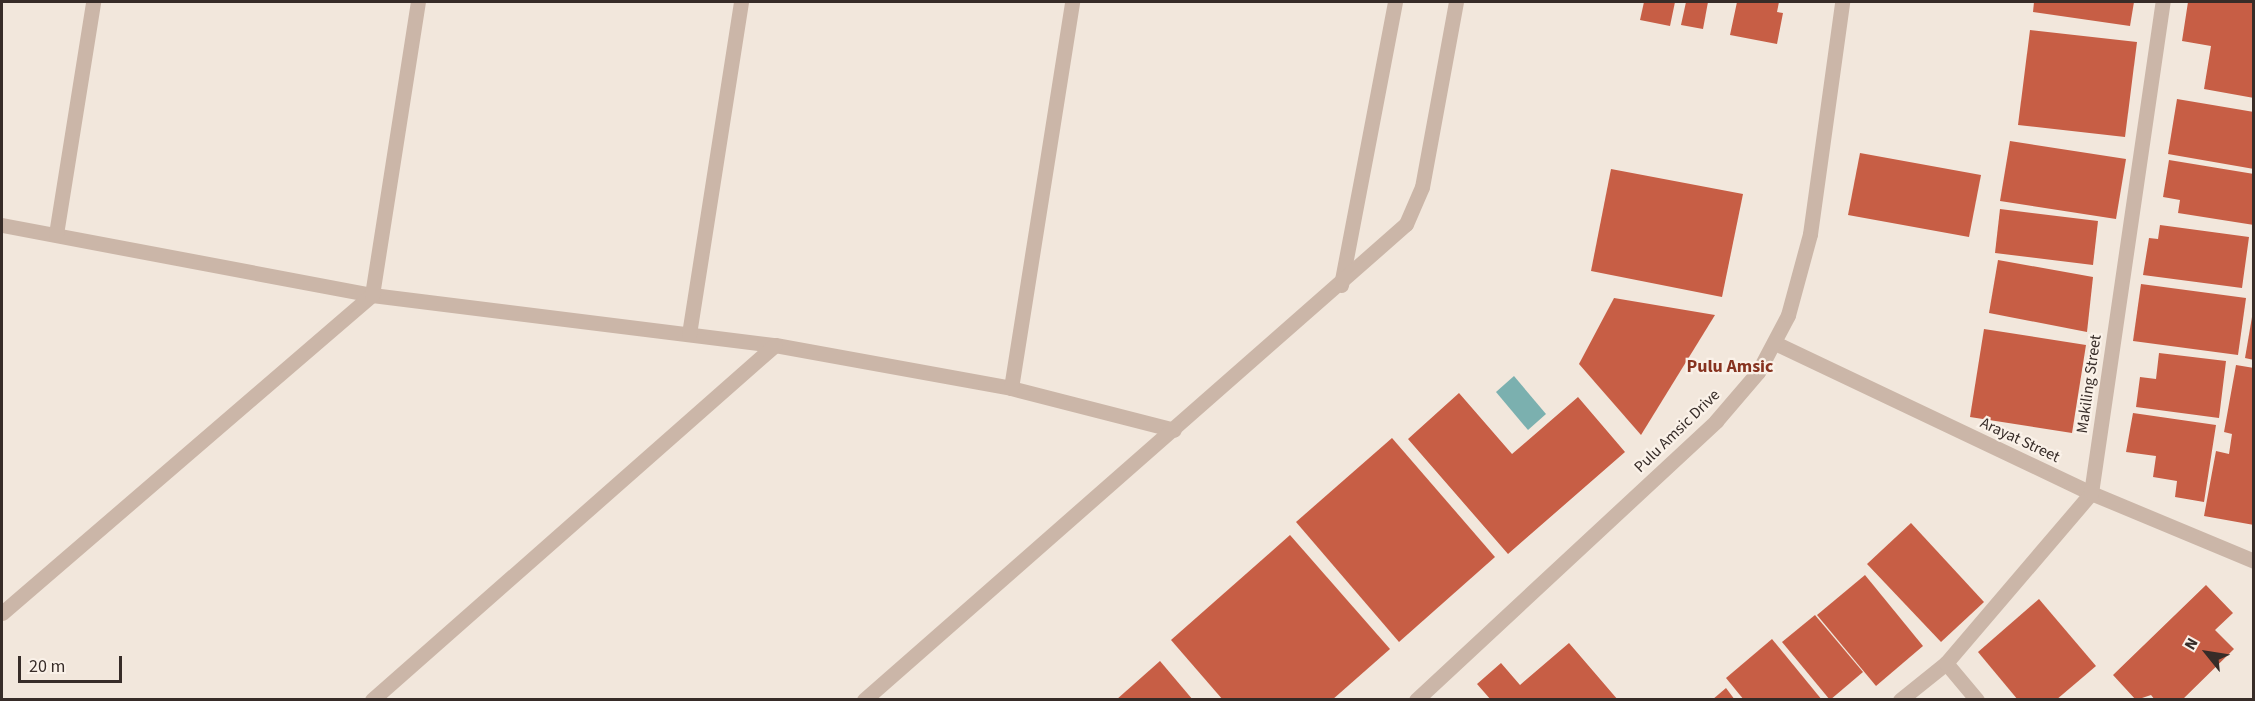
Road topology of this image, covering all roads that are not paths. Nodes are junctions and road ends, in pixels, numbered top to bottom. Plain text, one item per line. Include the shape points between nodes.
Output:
1 (93, 2) edge
2 (418, 2) edge
3 (741, 2) edge
4 (1072, 2) edge
5 (1395, 2) edge
6 (1456, 2) edge
7 (1842, 2) edge
8 (2163, 2) edge
9 (2, 225) edge
10 (56, 234) junction
11 (1341, 285) junction
12 (372, 296) junction
13 (689, 334) junction
14 (1775, 343) junction
15 (775, 345) junction
16 (1011, 388) junction
17 (1174, 430) junction
18 (2091, 493) junction
19 (2253, 561) edge
20 (2, 613) edge
21 (1946, 663) junction
22 (372, 699) edge
23 (864, 699) edge
24 (1416, 699) edge
25 (1900, 699) edge
26 (1977, 699) edge

1 - 10 street
2 - 12 street
3 - 13 street
4 - 16 street
5 - 11 street
6 - 11 street via 1422,187 1406,224
7 - 14 street, Pulu Amsic Drive via 1810,234
8 - 18 street, Makiling Street
9 - 10 street
10 - 12 street
11 - 17 street
12 - 13 street
12 - 20 street
13 - 15 street
14 - 18 street, Arayat Street
14 - 24 street, Pulu Amsic Drive via 1758,372 1716,421
15 - 16 street
15 - 22 street
16 - 17 street
17 - 23 street
18 - 19 street, Arayat Street
18 - 21 street
21 - 25 street
21 - 26 street

